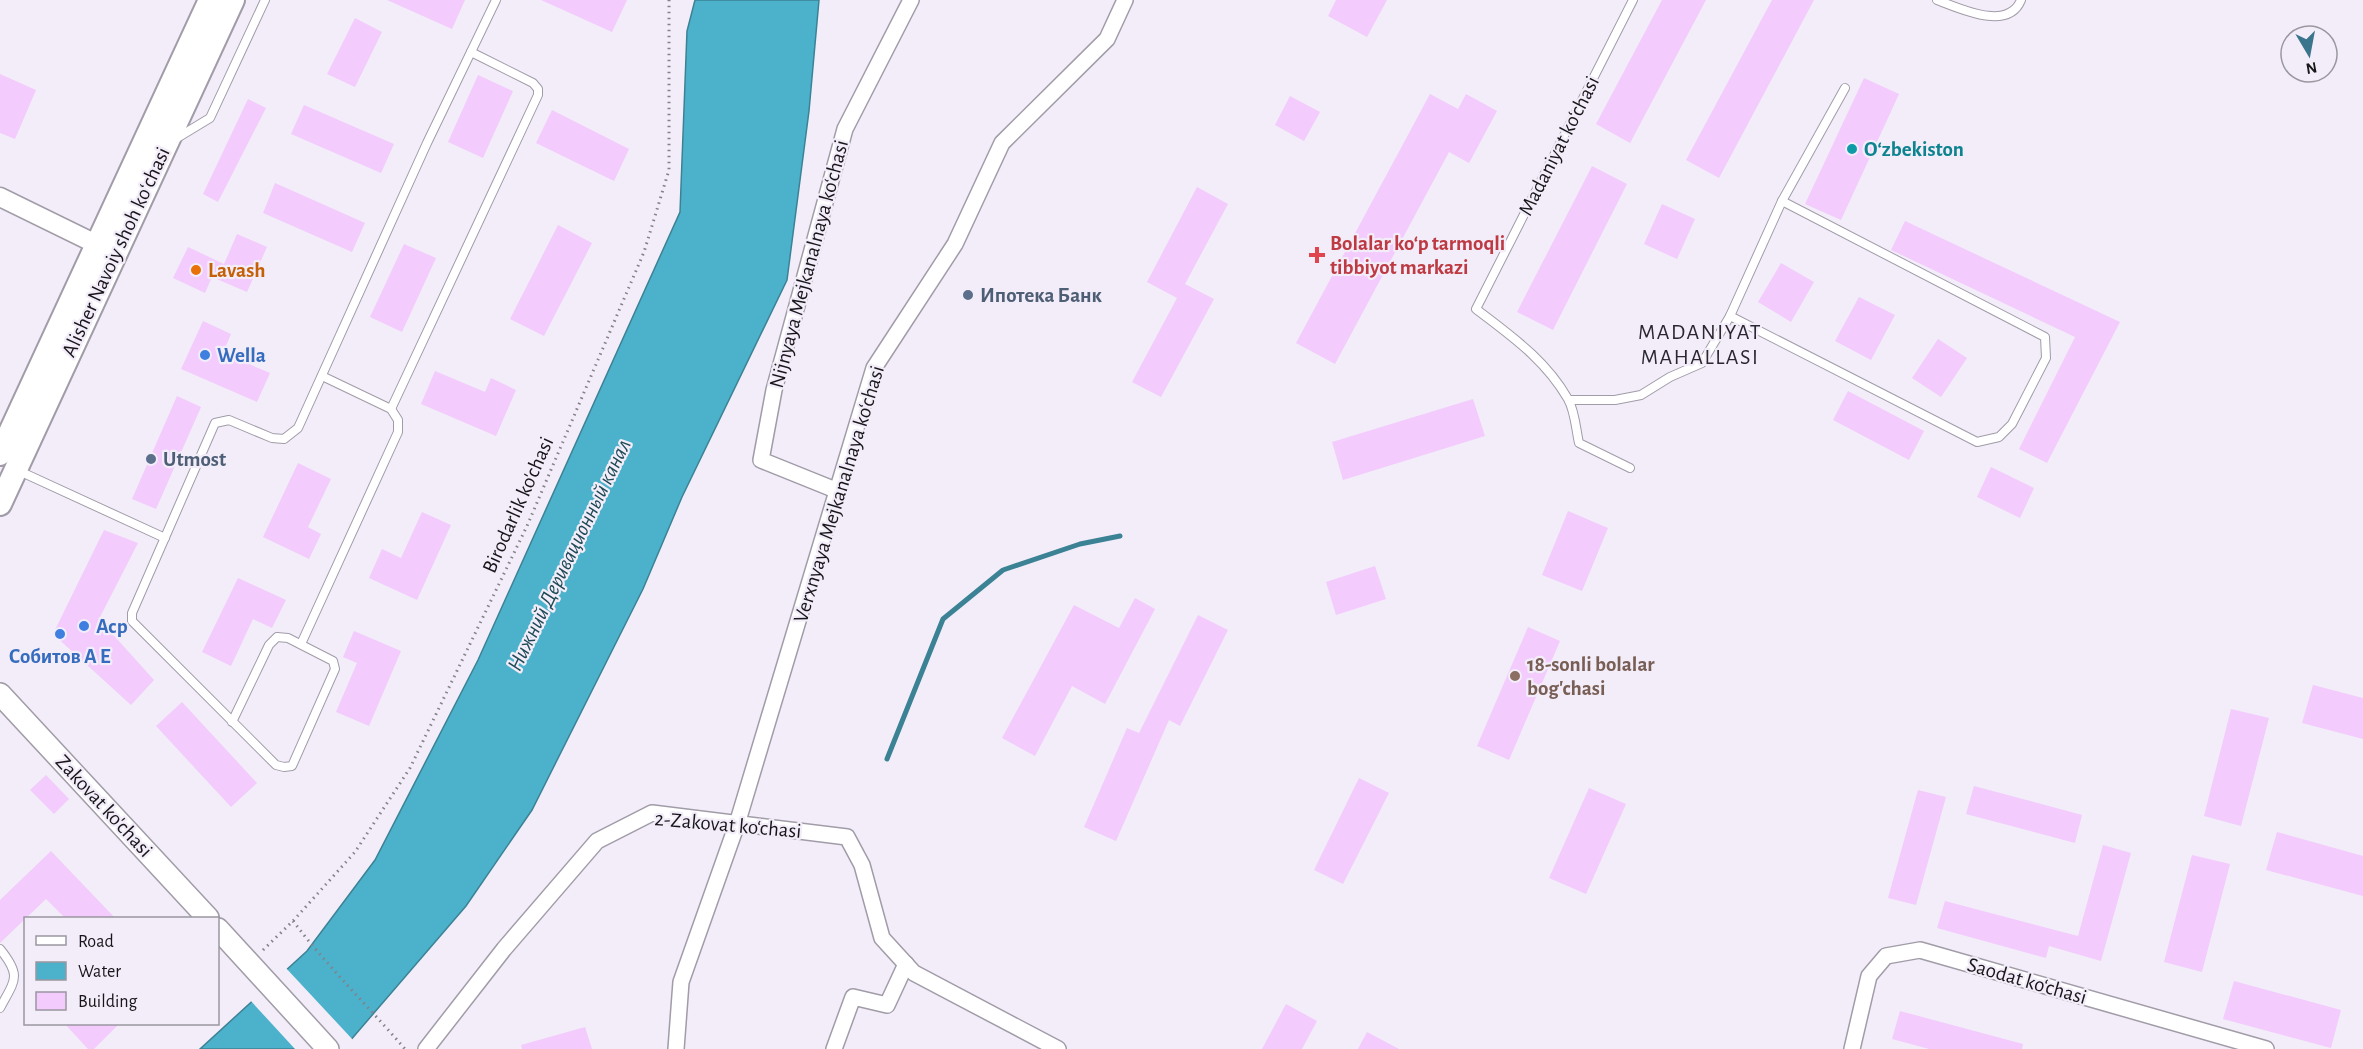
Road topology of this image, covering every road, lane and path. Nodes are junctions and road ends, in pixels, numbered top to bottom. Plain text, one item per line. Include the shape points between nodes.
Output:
1 (210, 0) edge
2 (233, 0) edge
3 (265, 0) edge
4 (496, 0) edge
5 (669, 0) edge
6 (911, 0) edge
7 (1125, 0) edge
8 (1633, 0) edge
9 (1937, 0) edge
10 (2021, 0) edge
11 (471, 52) junction
12 (1845, 88) dead end
13 (165, 144) junction
14 (0, 197) edge
15 (1782, 201) junction
16 (105, 249) junction
17 (1730, 316) junction
18 (322, 376) junction
19 (1569, 400) junction
20 (391, 409) junction
21 (8, 462) edge
22 (1630, 468) dead end
23 (838, 491) junction
24 (0, 504) edge
25 (165, 538) junction
26 (301, 644) junction
27 (0, 694) edge
28 (232, 722) junction
29 (737, 824) junction
30 (207, 917) edge
31 (293, 921) junction
32 (219, 930) edge
33 (0, 949) edge
34 (249, 963) junction
35 (906, 964) junction
36 (0, 1008) edge
37 (328, 1049) edge
38 (405, 1049) edge
39 (426, 1049) edge
40 (676, 1049) edge
41 (834, 1049) edge
42 (1058, 1049) edge
43 (1852, 1049) edge
44 (2266, 1049) edge

1 - 16 main road, Alisher Navoiy shoh koʻchasi
2 - 13 main road, Alisher Navoiy shoh koʻchasi
3 - 13 lane via 210,118
4 - 11 lane
5 - 31 path, Birodarlik ko'chasi via 669,170 644,252 527,526 410,768 355,852
6 - 23 street, Nijnyaya Mejkanalnaya ko‘chasi via 845,129 774,390 761,460
7 - 23 street, Verxnyaya Mejkanalnaya ko‘chasi via 1107,39 1002,143 955,244 874,368
8 - 19 lane, Madaniyat ko‘chasi via 1476,309 1530,349
9 - 10 lane via 1983,16 2005,15
11 - 18 lane
11 - 20 lane via 533,83 538,95
12 - 15 lane
13 - 16 main road, Alisher Navoiy shoh koʻchasi
14 - 16 street
15 - 17 lane
15 - 17 lane via 2045,337 2046,358 2012,424 1999,437 1977,442
16 - 21 main road, Alisher Navoiy shoh koʻchasi
17 - 19 lane via 1702,363 1641,395 1615,400
18 - 20 lane
18 - 25 lane via 298,428 284,438 272,438 229,420 215,423
19 - 22 lane, Madaniyat ko‘chasi via 1579,443
20 - 26 lane via 398,420 398,432
21 - 24 main road, Alisher Navoiy shoh koʻchasi
21 - 25 lane
23 - 29 street, Verxnyaya Mejkanalnaya ko‘chasi
25 - 28 lane via 132,621
26 - 28 lane via 277,638 269,645
26 - 28 lane via 333,660 335,669 292,766 276,765
27 - 30 main road, Zakovat ko'chasi
29 - 35 street, 2-Zakovat ko‘chasi via 847,837 862,865 882,938
29 - 39 street, 2-Zakovat ko‘chasi via 652,813 597,841 504,949
29 - 40 street, Verxnyaya Mejkanalnaya ko‘chasi via 681,982
31 - 34 path, Birodarlik ko'chasi
31 - 38 path
32 - 34 main road
33 - 36 lane via 15,976
34 - 37 main road
35 - 41 street via 887,1005 853,997
35 - 42 street, 2-Zakovat ko‘chasi via 914,972
43 - 44 street, Saodat ko‘chasi via 1869,976 1886,956 1920,950

